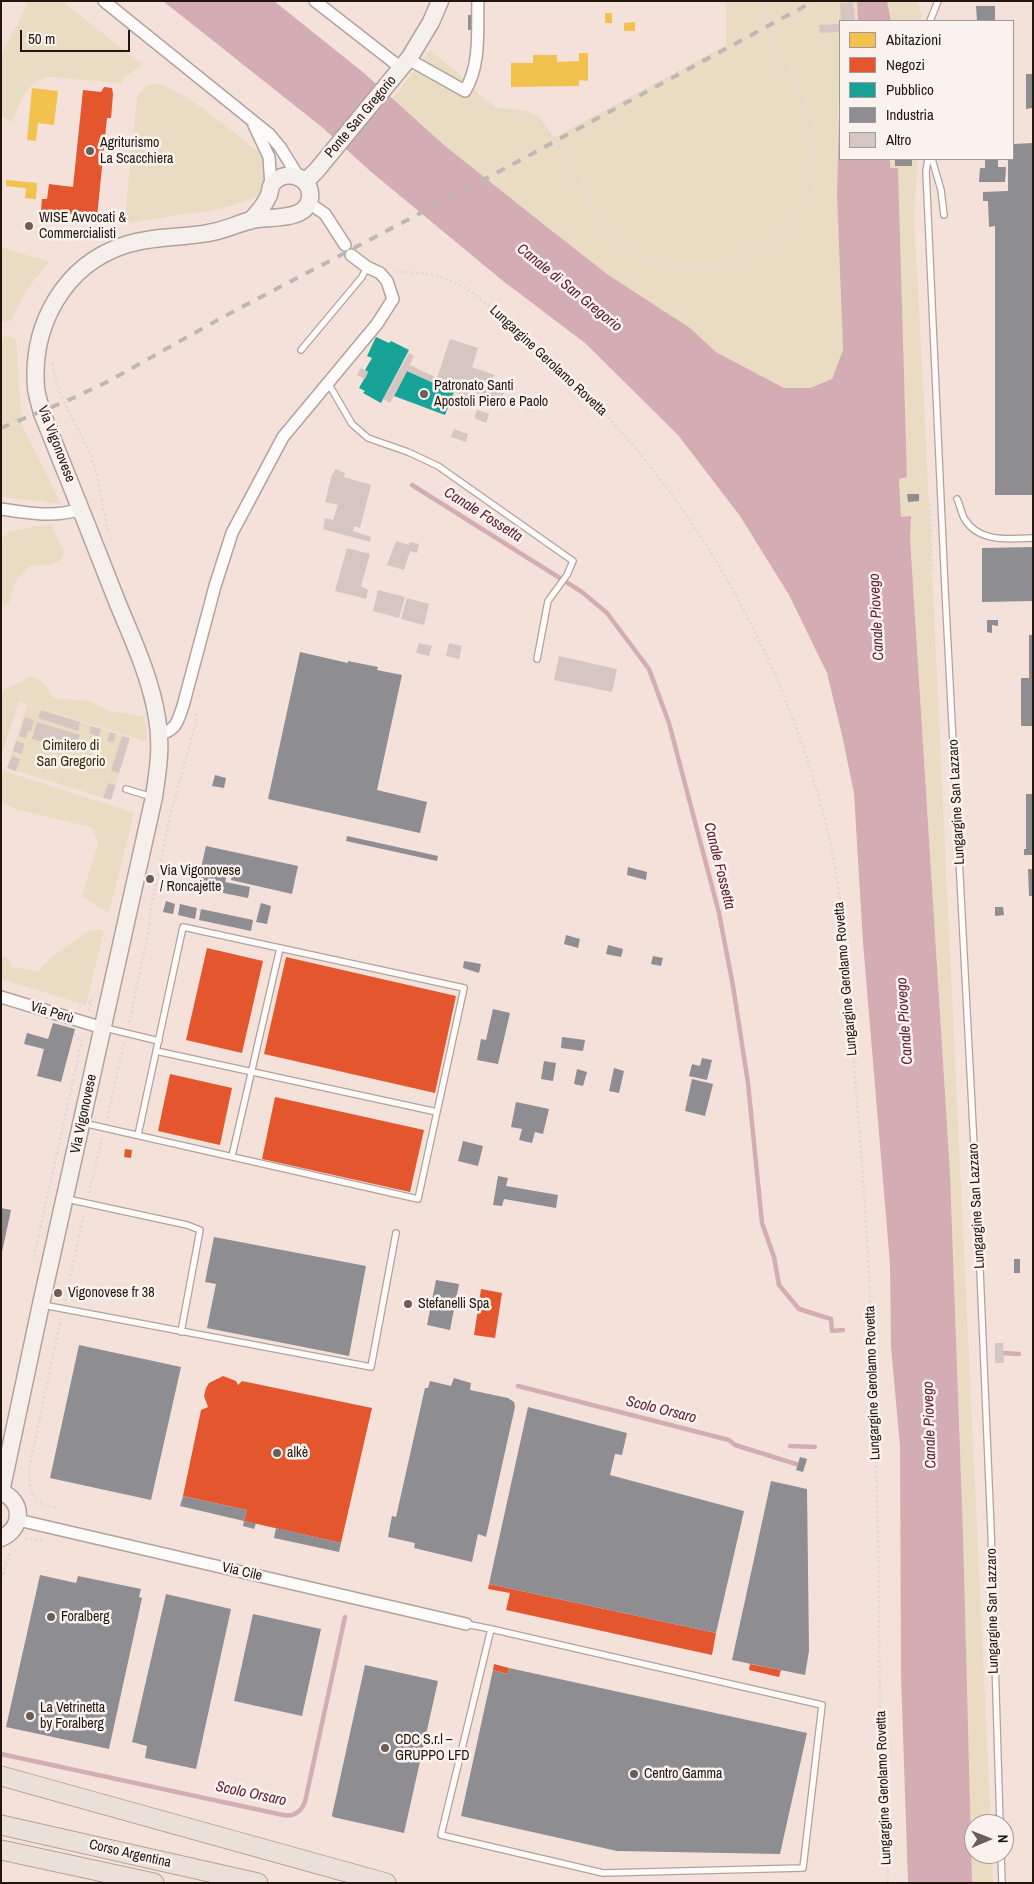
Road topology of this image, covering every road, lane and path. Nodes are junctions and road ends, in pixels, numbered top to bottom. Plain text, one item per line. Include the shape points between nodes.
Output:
1 (104, 1) edge
2 (315, 1) edge
3 (440, 1) edge
4 (478, 1) edge
5 (768, 1) edge
6 (938, 1) edge
7 (930, 20) edge
8 (402, 66) junction
9 (475, 99) dead end
10 (253, 123) junction
11 (930, 160) edge
12 (930, 160) edge
13 (301, 179) junction
14 (270, 191) junction
15 (309, 202) junction
16 (944, 214) dead end
17 (287, 216) junction
18 (250, 221) junction
19 (366, 267) junction
20 (380, 273) junction
21 (301, 350) dead end
22 (53, 356) dead end
23 (328, 383) junction
24 (957, 499) dead end
25 (1, 509) edge
26 (80, 509) junction
27 (930, 509) dead end
28 (1033, 538) edge
29 (110, 540) dead end
30 (932, 567) dead end
31 (537, 659) dead end
32 (190, 708) dead end
33 (160, 735) junction
34 (126, 789) dead end
35 (154, 797) junction
36 (280, 948) junction
37 (1, 997) edge
38 (129, 1023) dead end
39 (103, 1028) junction
40 (159, 1041) junction
41 (124, 1042) dead end
42 (156, 1051) junction
43 (250, 1072) junction
44 (109, 1111) dead end
45 (437, 1112) junction
46 (81, 1123) junction
47 (138, 1135) junction
48 (102, 1137) dead end
49 (232, 1156) junction
50 (88, 1197) dead end
51 (65, 1199) junction
52 (85, 1210) dead end
53 (396, 1234) dead end
54 (65, 1301) dead end
55 (41, 1304) junction
56 (62, 1317) dead end
57 (181, 1332) junction
58 (1, 1492) edge
59 (56, 1508) dead end
60 (18, 1520) junction
61 (23, 1540) dead end
62 (42, 1540) dead end
63 (6, 1544) edge
64 (2, 1569) edge
65 (1, 1579) edge
66 (466, 1624) joint
67 (491, 1629) junction
68 (1, 1776) edge
69 (1000, 1814) edge
70 (1, 1825) edge
71 (1, 1850) edge
72 (1001, 1864) edge
73 (154, 1883) edge
74 (258, 1883) edge
75 (386, 1883) edge
76 (888, 1883) edge
77 (1002, 1883) edge

1 - 10 street
2 - 8 street
3 - 8 main road
4 - 8 street via 476,62 465,92
5 - 9 path via 765,25 796,88 810,126 812,163 809,188 793,218 779,233 728,265 684,271 662,266 632,252 612,236 592,210 550,134 528,116 488,107
6 - 7 lane
8 - 13 main road, Ponte San Gregorio via 314,174
10 - 13 street via 280,146
10 - 14 street via 271,164
11 - 69 lane, Lungargine San Lazzaro via 926,171 978,1224
12 - 16 lane
13 - 14 main road via 286,175 275,181
13 - 15 main road via 310,192
14 - 17 main road via 273,207
14 - 18 main road
15 - 17 main road, Via Vigonovese via 300,213
15 - 19 street via 324,214 348,250
17 - 18 main road, Via Vigonovese
18 - 26 main road, Via Vigonovese via 210,233 138,242 105,254 80,271 52,304 39,339 36,390 42,414
19 - 20 street
19 - 21 lane via 362,277
20 - 23 street via 387,281 392,299 377,324
20 - 76 path, Lungargine Gerolamo Rovetta via 416,272 439,276 463,286 566,375 608,417 660,478 702,537 740,600 772,669 810,768 829,838 840,905 866,1205
22 - 29 path via 58,389 91,457
23 - 31 lane via 352,424 368,438 408,452 446,471 574,561 548,601
23 - 33 street via 283,437 232,533 177,724 171,731
24 - 28 lane via 965,519 985,535 996,539
25 - 26 street via 52,514
26 - 33 main road, Via Vigonovese via 134,644 154,702
27 - 30 path
32 - 38 path via 195,711 196,722 170,816
33 - 35 main road, Via Vigonovese via 160,764
34 - 35 lane
35 - 39 main road, Via Vigonovese
36 - 40 lane via 183,926
36 - 43 lane
36 - 45 lane via 464,988
37 - 39 street, Via Perù
39 - 40 lane
39 - 46 main road, Via Vigonovese
40 - 42 lane
41 - 44 path
42 - 43 lane
42 - 47 lane
43 - 45 lane
43 - 49 lane
45 - 49 lane via 418,1199
46 - 47 lane
46 - 51 main road, Via Vigonovese
47 - 49 lane
48 - 50 path
51 - 55 main road, Via Vigonovese
51 - 57 lane via 200,1230
52 - 54 path
53 - 57 lane via 371,1367
55 - 57 lane
55 - 58 main road, Via Vigonovese
56 - 59 path via 29,1469 33,1495
58 - 60 main road, Via Vigonovese via 17,1505
60 - 63 main road
60 - 66 street, Via Cile
61 - 62 path
63 - 64 path
64 - 65 path
66 - 67 lane
67 - 67 lane via 822,1705 803,1868 604,1873 441,1834
68 - 75 highway
70 - 74 highway, Corso Argentina
71 - 73 highway, Corso Argentina
72 - 77 lane

